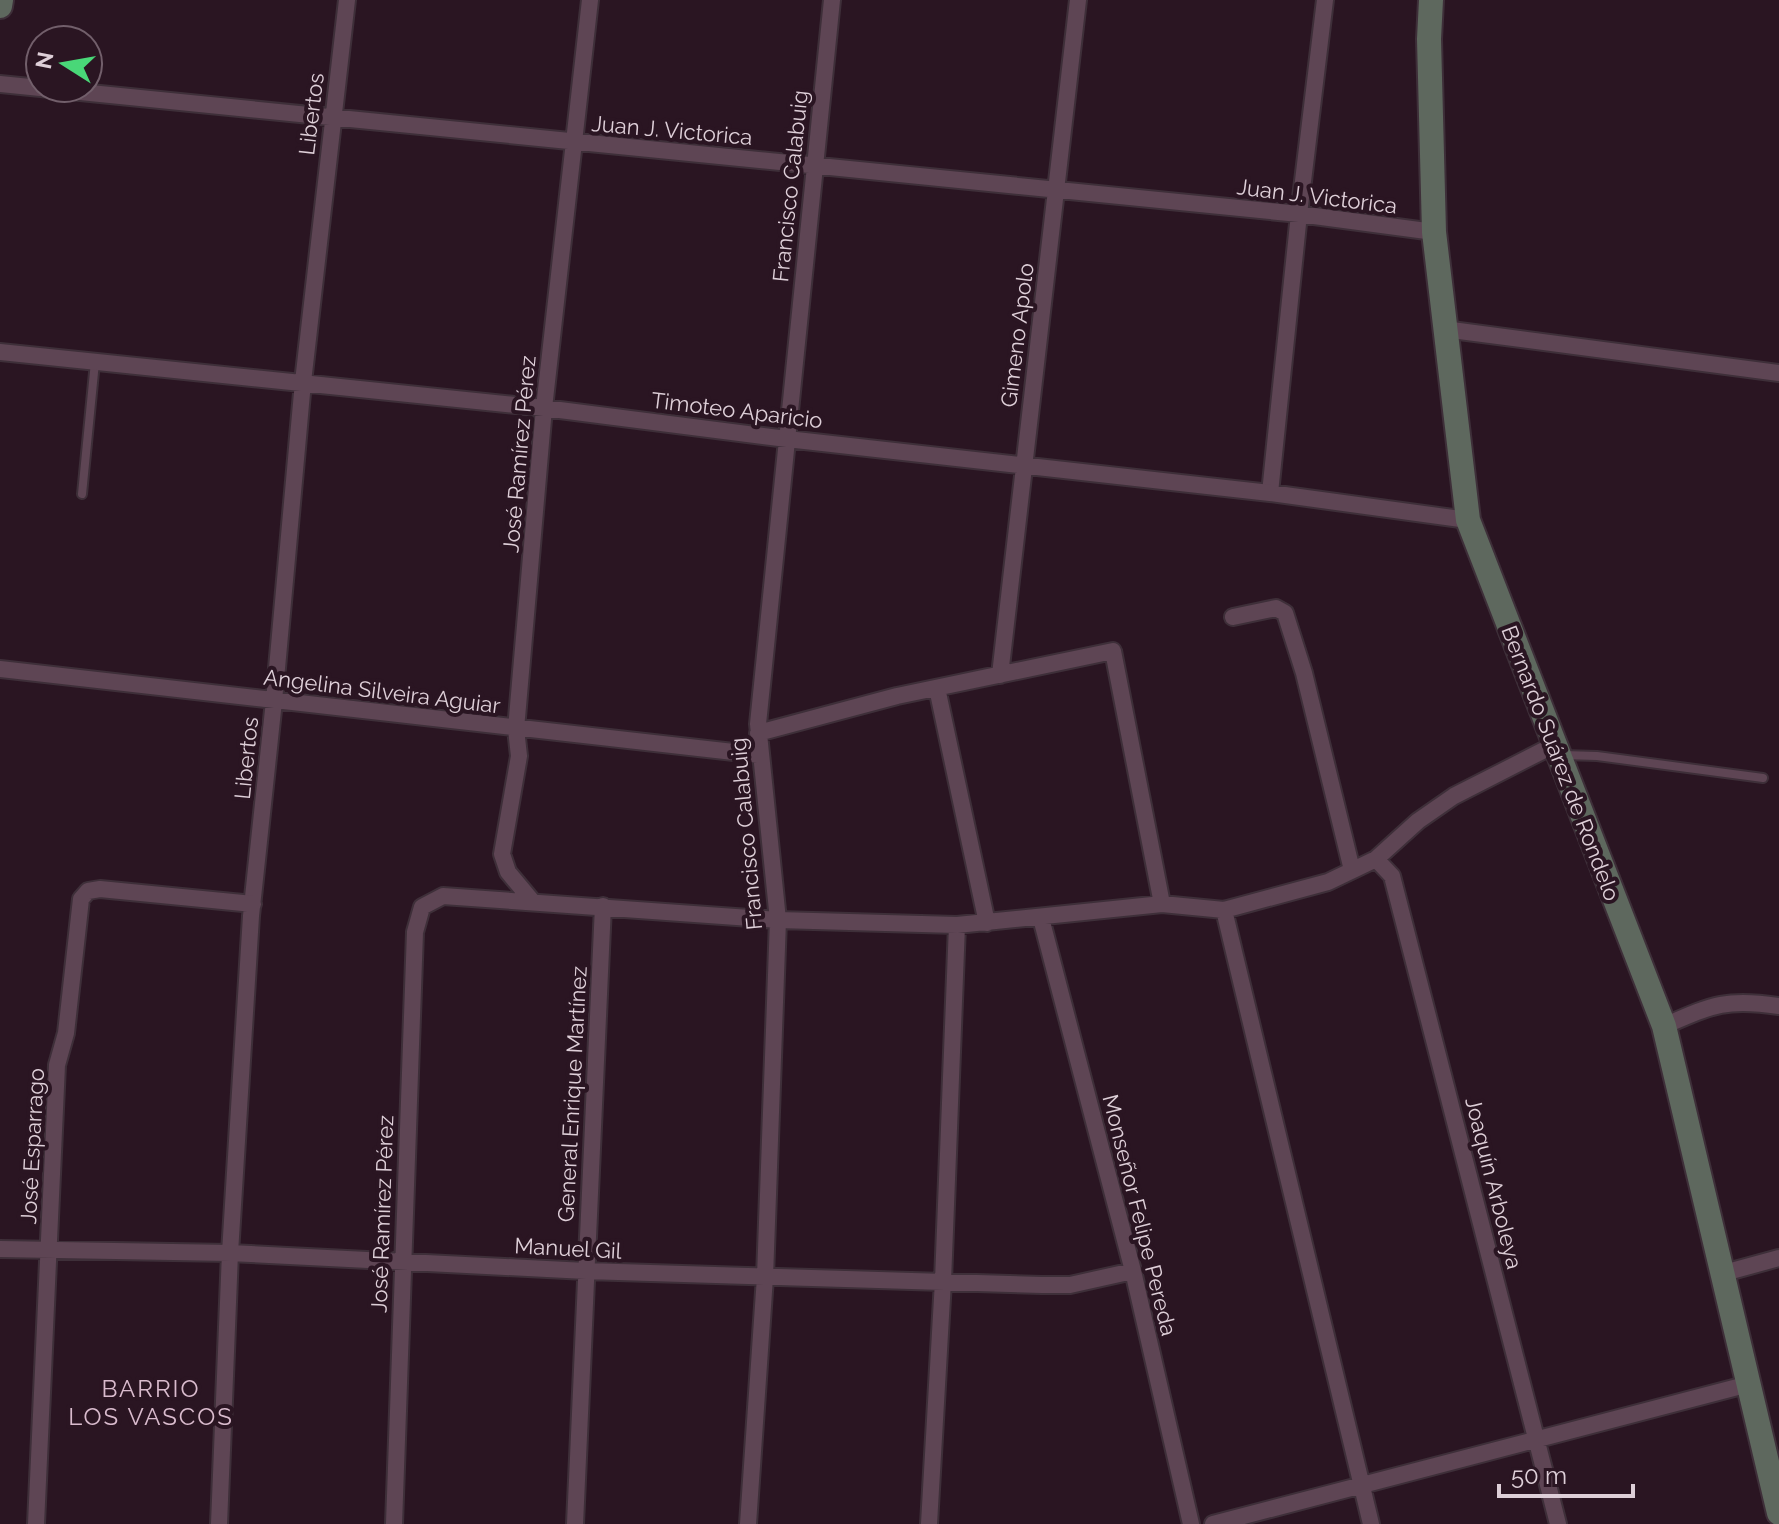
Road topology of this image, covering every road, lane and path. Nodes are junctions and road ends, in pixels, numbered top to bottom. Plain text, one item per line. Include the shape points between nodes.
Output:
1 (1, 0) edge
2 (347, 0) edge
3 (590, 0) edge
4 (832, 0) edge
5 (1078, 0) edge
6 (1325, 0) edge
7 (1431, 0) edge
8 (0, 6) edge
9 (0, 84) edge
10 (332, 118) junction
11 (575, 143) junction
12 (814, 166) junction
13 (1057, 190) junction
14 (1299, 214) junction
15 (1434, 232) junction
16 (1444, 329) junction
17 (0, 352) edge
18 (95, 361) junction
19 (1779, 373) edge
20 (303, 382) junction
21 (544, 408) junction
22 (787, 439) junction
23 (1024, 466) junction
24 (1270, 493) junction
25 (82, 494) dead end
26 (1468, 520) junction
27 (1233, 617) dead end
28 (0, 669) edge
29 (1000, 675) junction
30 (937, 688) junction
31 (274, 701) junction
32 (516, 729) junction
33 (758, 733) junction
34 (1556, 750) junction
35 (760, 755) junction
36 (1763, 778) dead end
37 (1376, 859) junction
38 (1352, 870) junction
39 (533, 902) junction
40 (253, 904) junction
41 (1162, 904) junction
42 (603, 906) junction
43 (1224, 910) junction
44 (1041, 918) junction
45 (778, 920) junction
46 (987, 923) junction
47 (957, 925) junction
48 (1779, 1006) edge
49 (1664, 1026) junction
50 (0, 1249) edge
51 (49, 1251) junction
52 (230, 1253) junction
53 (1779, 1258) edge
54 (403, 1261) junction
55 (586, 1271) junction
56 (1133, 1271) junction
57 (1724, 1273) junction
58 (765, 1277) junction
59 (943, 1281) junction
60 (1749, 1384) junction
61 (1536, 1438) junction
62 (1771, 1445) edge
63 (1361, 1487) junction
64 (1779, 1513) edge
65 (36, 1524) edge
66 (219, 1524) edge
67 (394, 1524) edge
68 (575, 1524) edge
69 (748, 1524) edge
70 (929, 1524) edge
71 (1191, 1524) edge
72 (1213, 1524) edge
73 (1371, 1524) edge
74 (1558, 1524) edge

1 - 8 street
2 - 10 street, Libertos
3 - 11 street, José Ramírez Pérez
4 - 12 street, Francisco Calabuig
5 - 13 street, Gimeno Apolo
6 - 14 street
7 - 15 street, Bernardo Suárez de Rondelo
9 - 10 street, Juan J. Victorica
10 - 11 street, Juan J. Victorica
10 - 20 street, Libertos
11 - 12 street, Juan J. Victorica
11 - 21 street, José Ramírez Pérez
12 - 13 street, Juan J. Victorica
12 - 22 street, Francisco Calabuig
13 - 14 street, Juan J. Victorica
13 - 23 street, Gimeno Apolo
14 - 15 street, Juan J. Victorica
14 - 24 street
15 - 16 street, Bernardo Suárez de Rondelo
16 - 19 street
16 - 26 street, Bernardo Suárez de Rondelo
17 - 18 street, Timoteo Aparicio
18 - 20 street, Timoteo Aparicio
18 - 25 lane
20 - 21 street, Timoteo Aparicio
20 - 31 street, Libertos
21 - 22 street, Timoteo Aparicio
21 - 32 street, José Ramírez Pérez
22 - 23 street, Timoteo Aparicio
22 - 33 street, Francisco Calabuig
23 - 24 street, Timoteo Aparicio
23 - 29 street, Gimeno Apolo
24 - 26 street, Timoteo Aparicio
26 - 34 street, Bernardo Suárez de Rondelo
27 - 38 street via 1276,608 1285,613
28 - 31 street, Angelina Silveira Aguiar
29 - 30 street
29 - 41 street via 1113,651
30 - 33 street
30 - 46 street
31 - 32 street, Angelina Silveira Aguiar
31 - 40 street, Libertos
32 - 35 street, Angelina Silveira Aguiar
32 - 39 street, José Ramírez Pérez via 519,756 502,854 508,872
33 - 35 street, Francisco Calabuig
34 - 36 lane
34 - 37 street via 1454,796
34 - 49 street, Bernardo Suárez de Rondelo
35 - 45 street, Francisco Calabuig
37 - 38 street
37 - 61 street, Joaquín Arboleya via 1392,876
38 - 43 street via 1328,882
39 - 42 street
39 - 54 street, José Ramírez Pérez via 443,896 422,907 415,932
40 - 51 street, José Esparrago via 100,889 81,899 66,1033 57,1065
40 - 52 street, Libertos
41 - 43 street
41 - 44 street
42 - 45 street
42 - 55 street, General Enrique Martínez
43 - 63 street
44 - 46 street
44 - 56 street, Monseñor Felipe Pereda
45 - 47 street
45 - 58 street, Francisco Calabuig
46 - 47 street
47 - 59 street
48 - 49 street via 1746,1001 1712,1005
49 - 57 street, Bernardo Suárez de Rondelo
50 - 51 street, Manuel Gil
51 - 52 street, Manuel Gil
51 - 65 street, José Esparrago
52 - 54 street, Manuel Gil
52 - 66 street, Libertos
53 - 57 street
54 - 55 street, Manuel Gil
54 - 67 street, José Ramírez Pérez
55 - 58 street, Manuel Gil
55 - 68 street, General Enrique Martínez
56 - 59 street, Manuel Gil via 1070,1285
56 - 71 street, Monseñor Felipe Pereda
57 - 60 street, Bernardo Suárez de Rondelo
58 - 59 street, Manuel Gil
58 - 69 street, Francisco Calabuig
59 - 70 street
60 - 61 street
60 - 62 street, Bernardo Suárez de Rondelo
61 - 63 street
61 - 74 street, Joaquín Arboleya
62 - 64 street, Bernardo Suárez de Rondelo
63 - 72 street
63 - 73 street

